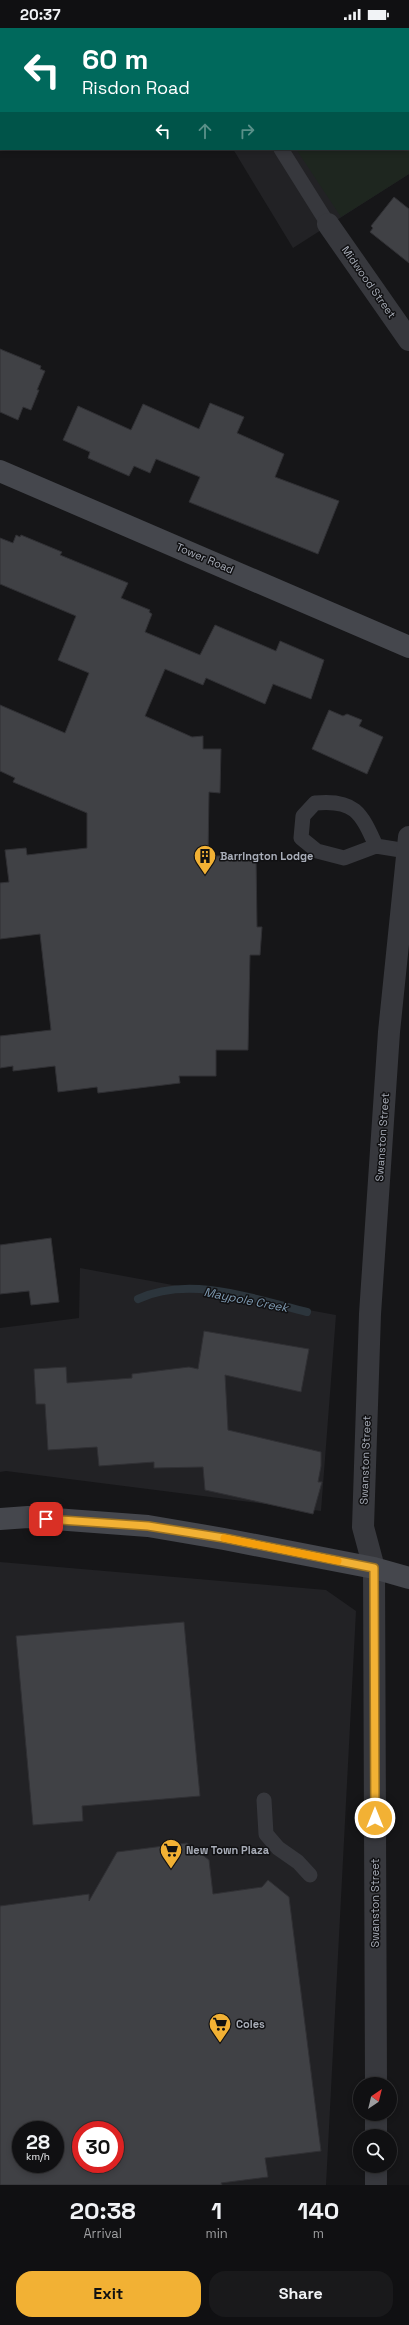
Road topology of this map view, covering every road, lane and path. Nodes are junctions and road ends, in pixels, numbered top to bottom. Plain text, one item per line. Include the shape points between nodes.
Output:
1 (282, 150) edge
2 (328, 224) joint
3 (409, 340) edge
4 (0, 470) edge
5 (409, 646) edge
6 (408, 844) edge
7 (376, 846) junction
8 (0, 1519) edge
9 (374, 1568) junction
10 (409, 1578) edge
11 (264, 1800) dead end
12 (310, 1875) dead end
13 (376, 2077) edge
14 (376, 2173) edge
15 (376, 2185) edge

1 - 2 lane
2 - 3 street, Midwood Street
4 - 5 street, Tower Road
6 - 7 lane
6 - 9 street, Swanston Street via 389,1032 370,1314 363,1527
7 - 7 lane via 344,858 317,851 301,838 303,816 315,803 336,801 358,811
8 - 9 street via 28,1517 148,1526 224,1538
9 - 10 street
9 - 13 street, Swanston Street
11 - 12 lane via 266,1834 278,1848 298,1862
14 - 15 street

